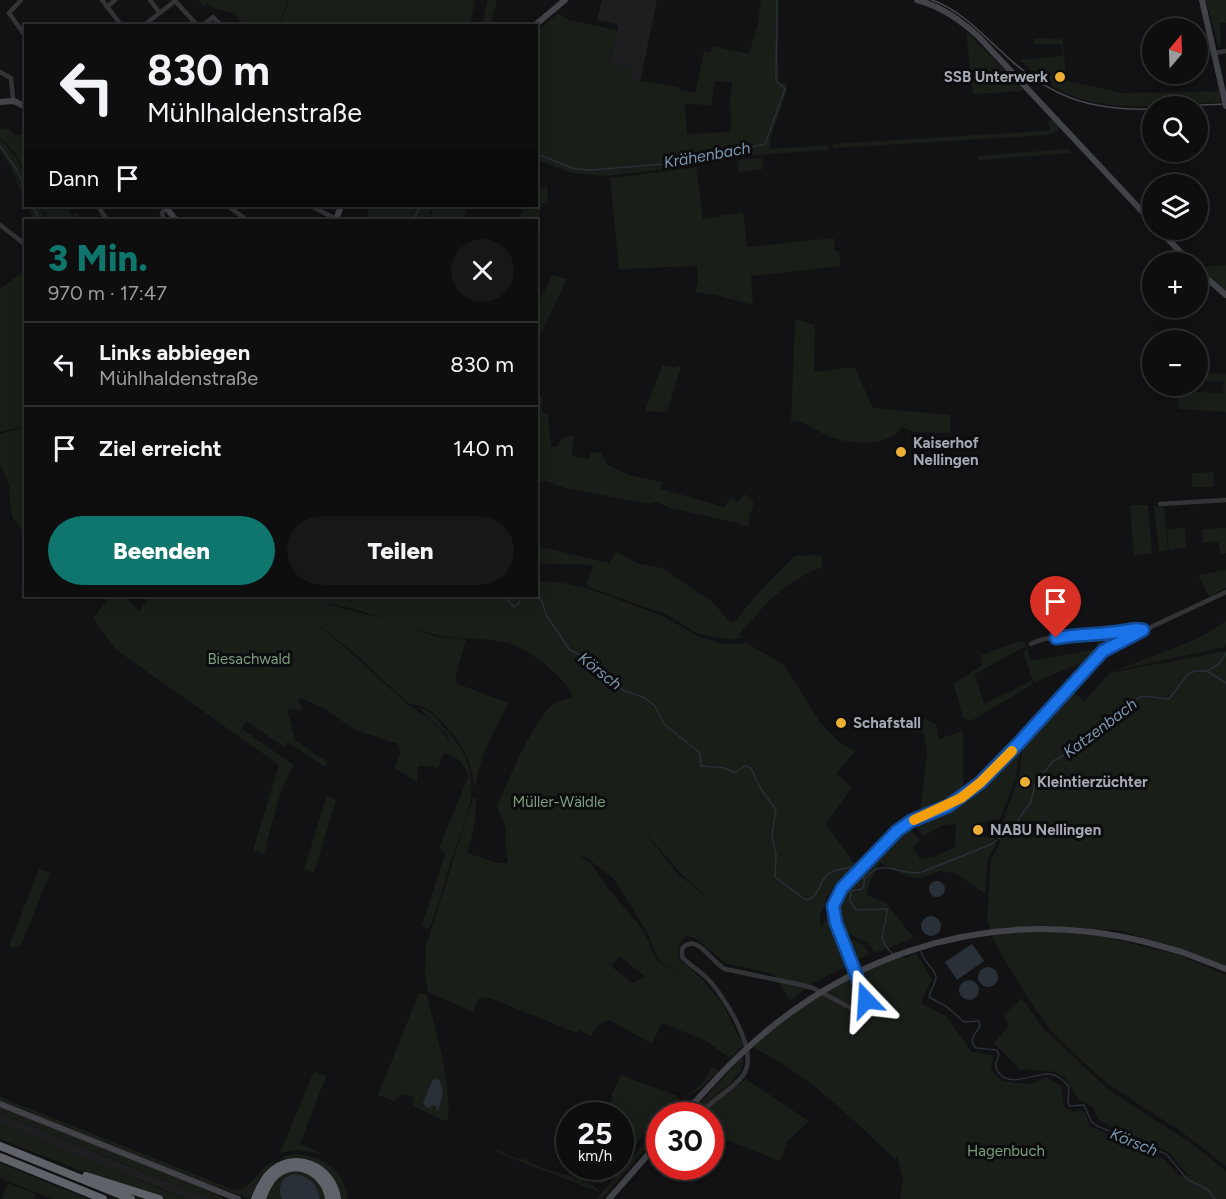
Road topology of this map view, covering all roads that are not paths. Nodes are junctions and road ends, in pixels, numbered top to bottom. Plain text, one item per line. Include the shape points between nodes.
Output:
1 (21, 0) edge
2 (102, 0) edge
3 (114, 0) edge
4 (150, 0) edge
5 (565, 0) edge
6 (917, 0) edge
7 (1202, 0) edge
8 (107, 7) junction
9 (159, 12) junction
10 (120, 24) edge
11 (144, 24) edge
12 (198, 24) edge
13 (203, 24) edge
14 (220, 24) edge
15 (536, 24) edge
16 (24, 34) edge
17 (1226, 51) edge
18 (1215, 53) junction
19 (0, 72) edge
20 (13, 100) junction
21 (0, 102) edge
22 (24, 106) edge
23 (1226, 106) edge
24 (229, 207) edge
25 (313, 207) edge
26 (1142, 211) edge
27 (246, 219) edge
28 (334, 219) edge
29 (0, 225) edge
30 (1169, 240) edge
31 (24, 243) edge
32 (1180, 252) edge
33 (1208, 279) edge
34 (1226, 295) edge
35 (1226, 500) edge
36 (1160, 504) dead end
37 (1226, 592) edge
38 (1143, 630) junction
39 (1031, 644) dead end
40 (1226, 969) edge
41 (695, 1102) edge
42 (711, 1102) edge
43 (0, 1104) edge
44 (0, 1146) edge
45 (0, 1157) edge
46 (646, 1159) edge
47 (58, 1170) junction
48 (103, 1199) edge
49 (131, 1199) edge
50 (159, 1199) edge
51 (238, 1199) edge
52 (255, 1199) edge
53 (262, 1199) edge
54 (329, 1199) edge
55 (337, 1199) edge
56 (609, 1199) edge

1 - 16 street via 9,13
2 - 8 street
3 - 8 street
4 - 9 street
5 - 15 main road
6 - 26 main road via 954,16 978,36
7 - 18 main road
8 - 10 street
9 - 11 street
9 - 12 street via 176,1
13 - 14 street via 213,17
17 - 18 street
18 - 23 main road
19 - 20 street via 11,77
20 - 21 main road
20 - 22 main road
24 - 27 street
25 - 28 street
29 - 31 street
30 - 32 main road
33 - 34 main road
35 - 36 street
37 - 38 street
38 - 39 street via 1070,636
38 - 42 street via 1103,651 971,791 897,831 838,893 834,910 839,932 865,994 865,1004 860,1009 813,988 725,969 696,944 682,949 684,959 725,1002 748,1053 744,1073
40 - 41 main road, bridge via 1182,952 1094,932 1038,929 974,935 912,950 860,970 808,999 765,1031
43 - 51 main road
44 - 47 highway
45 - 48 highway
46 - 56 main road
47 - 49 highway
47 - 50 highway
52 - 55 highway via 274,1170 299,1162 323,1172 335,1188
53 - 54 highway via 276,1175 296,1168 309,1170 320,1178

